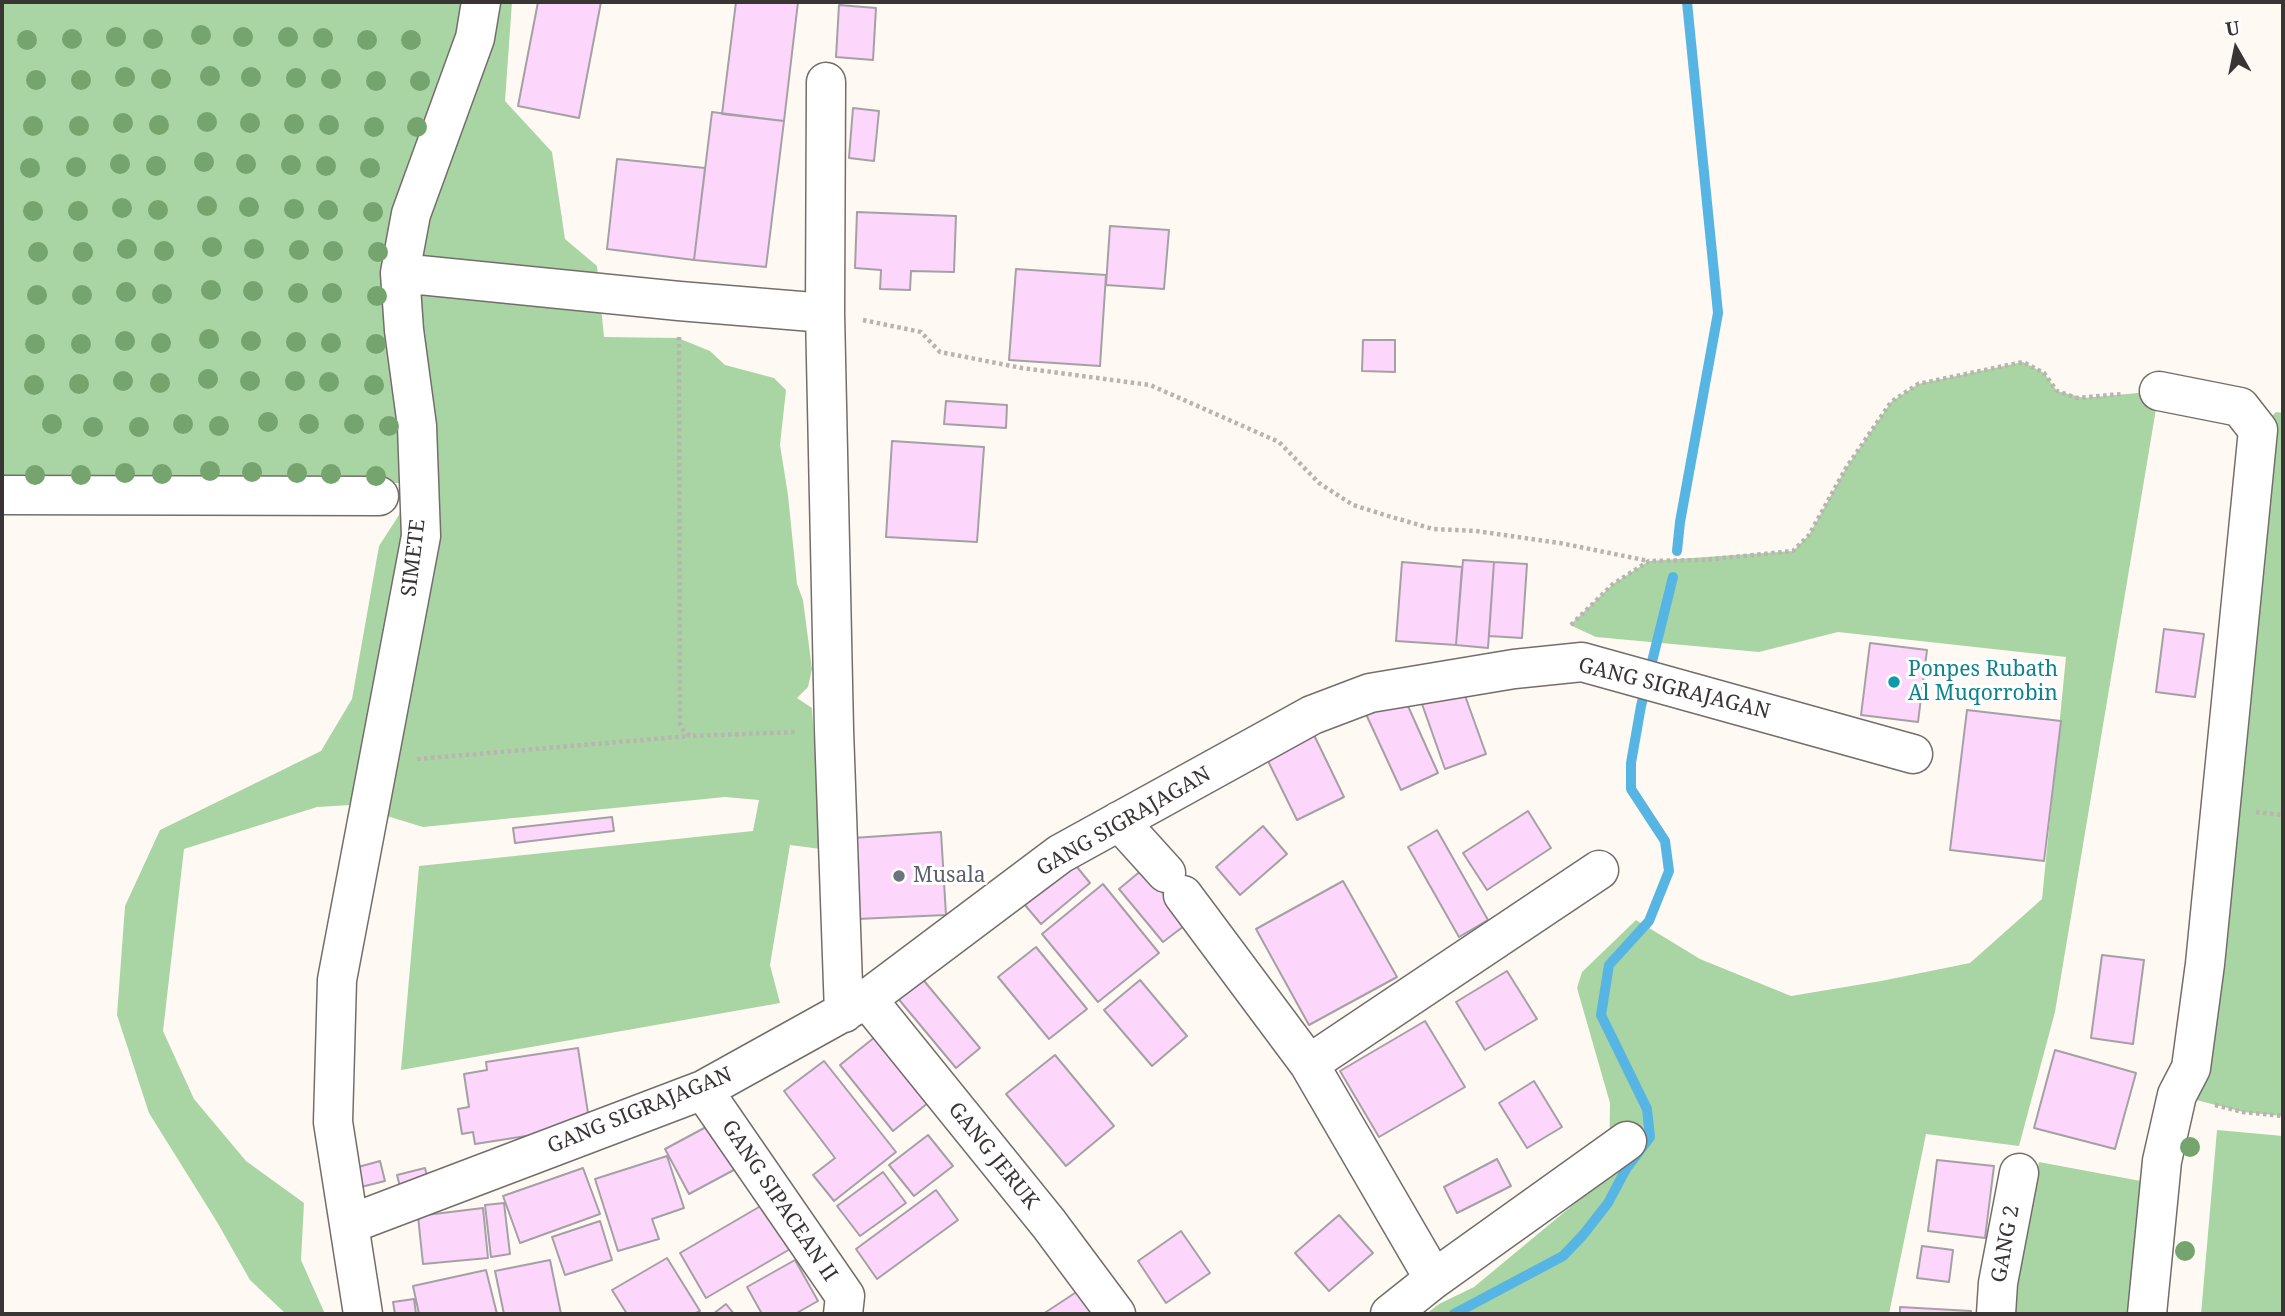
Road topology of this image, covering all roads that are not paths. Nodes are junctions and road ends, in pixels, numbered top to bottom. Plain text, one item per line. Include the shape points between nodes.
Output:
1 (481, 2) edge
2 (826, 82) dead end
3 (400, 273) junction
4 (825, 313) junction
5 (2159, 391) road end
6 (2, 495) edge
7 (379, 496) dead end
8 (1913, 754) dead end
9 (1119, 821) junction
10 (1599, 870) dead end
11 (855, 1006) junction
12 (1309, 1064) junction
13 (703, 1090) junction
14 (1627, 1141) dead end
15 (2019, 1173) dead end
16 (350, 1224) junction
17 (1434, 1279) junction
18 (363, 1314) edge
19 (843, 1314) edge
20 (1116, 1314) edge
21 (1390, 1314) edge
22 (1996, 1314) edge
23 (2147, 1314) edge

1 - 3 street, SIMETE via 475,38 411,214
2 - 4 street
3 - 4 street
3 - 16 street, SIMETE via 417,426 421,536 337,980 333,1122
4 - 11 street via 834,730
5 - 23 street via 2240,407 2258,430 2205,964 2191,1068 2177,1095 2162,1161
6 - 7 street
8 - 9 street, GANG SIGRAJAGAN via 1582,662 1370,693 1312,715
9 - 11 street, GANG SIGRAJAGAN via 1060,854
9 - 12 street via 1174,884
10 - 12 street
11 - 13 street, GANG SIGRAJAGAN
11 - 20 street, GANG JERUK via 1049,1224
12 - 17 street
13 - 16 street, GANG SIGRAJAGAN
13 - 19 street, GANG SIPACEAN II via 845,1296
14 - 17 street
15 - 22 street, GANG 2
16 - 18 street, SIMETE
17 - 21 street

